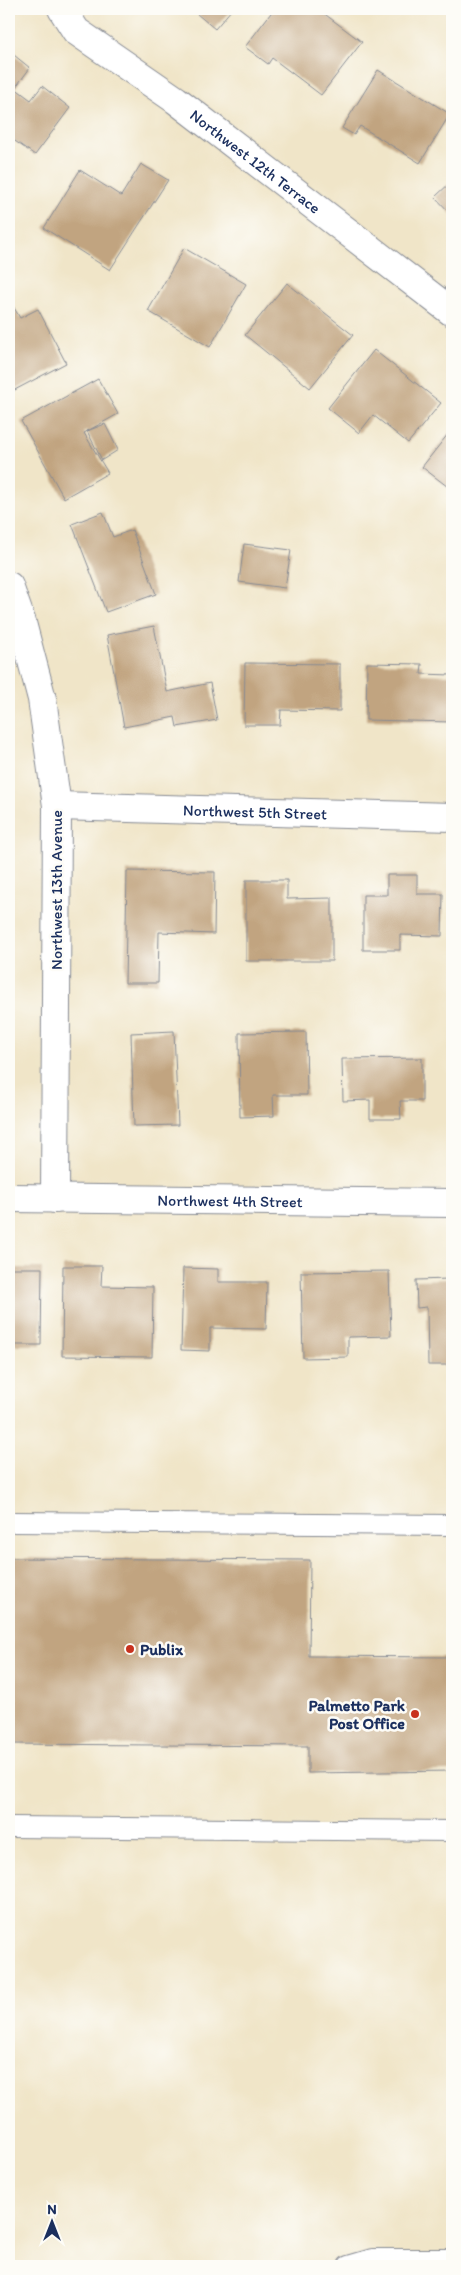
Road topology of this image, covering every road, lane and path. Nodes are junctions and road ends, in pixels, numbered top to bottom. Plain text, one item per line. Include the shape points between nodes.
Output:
1 (62, 9) edge
2 (452, 312) edge
3 (9, 586) edge
4 (57, 806) junction
5 (452, 817) edge
6 (9, 1198) edge
7 (55, 1199) junction
8 (452, 1203) edge
9 (9, 1522) edge
10 (452, 1525) edge
11 (9, 1827) edge
12 (452, 1831) edge
13 (452, 2259) edge
14 (348, 2266) edge

1 - 2 street, Northwest 12th Terrace via 76,31 176,100
3 - 4 street, Northwest 13th Avenue via 42,699
4 - 5 street, Northwest 5th Street
4 - 7 street, Northwest 13th Avenue
6 - 7 street, Northwest 4th Street
7 - 8 street, Northwest 4th Street
9 - 10 lane
11 - 12 lane
13 - 14 lane via 372,2259

